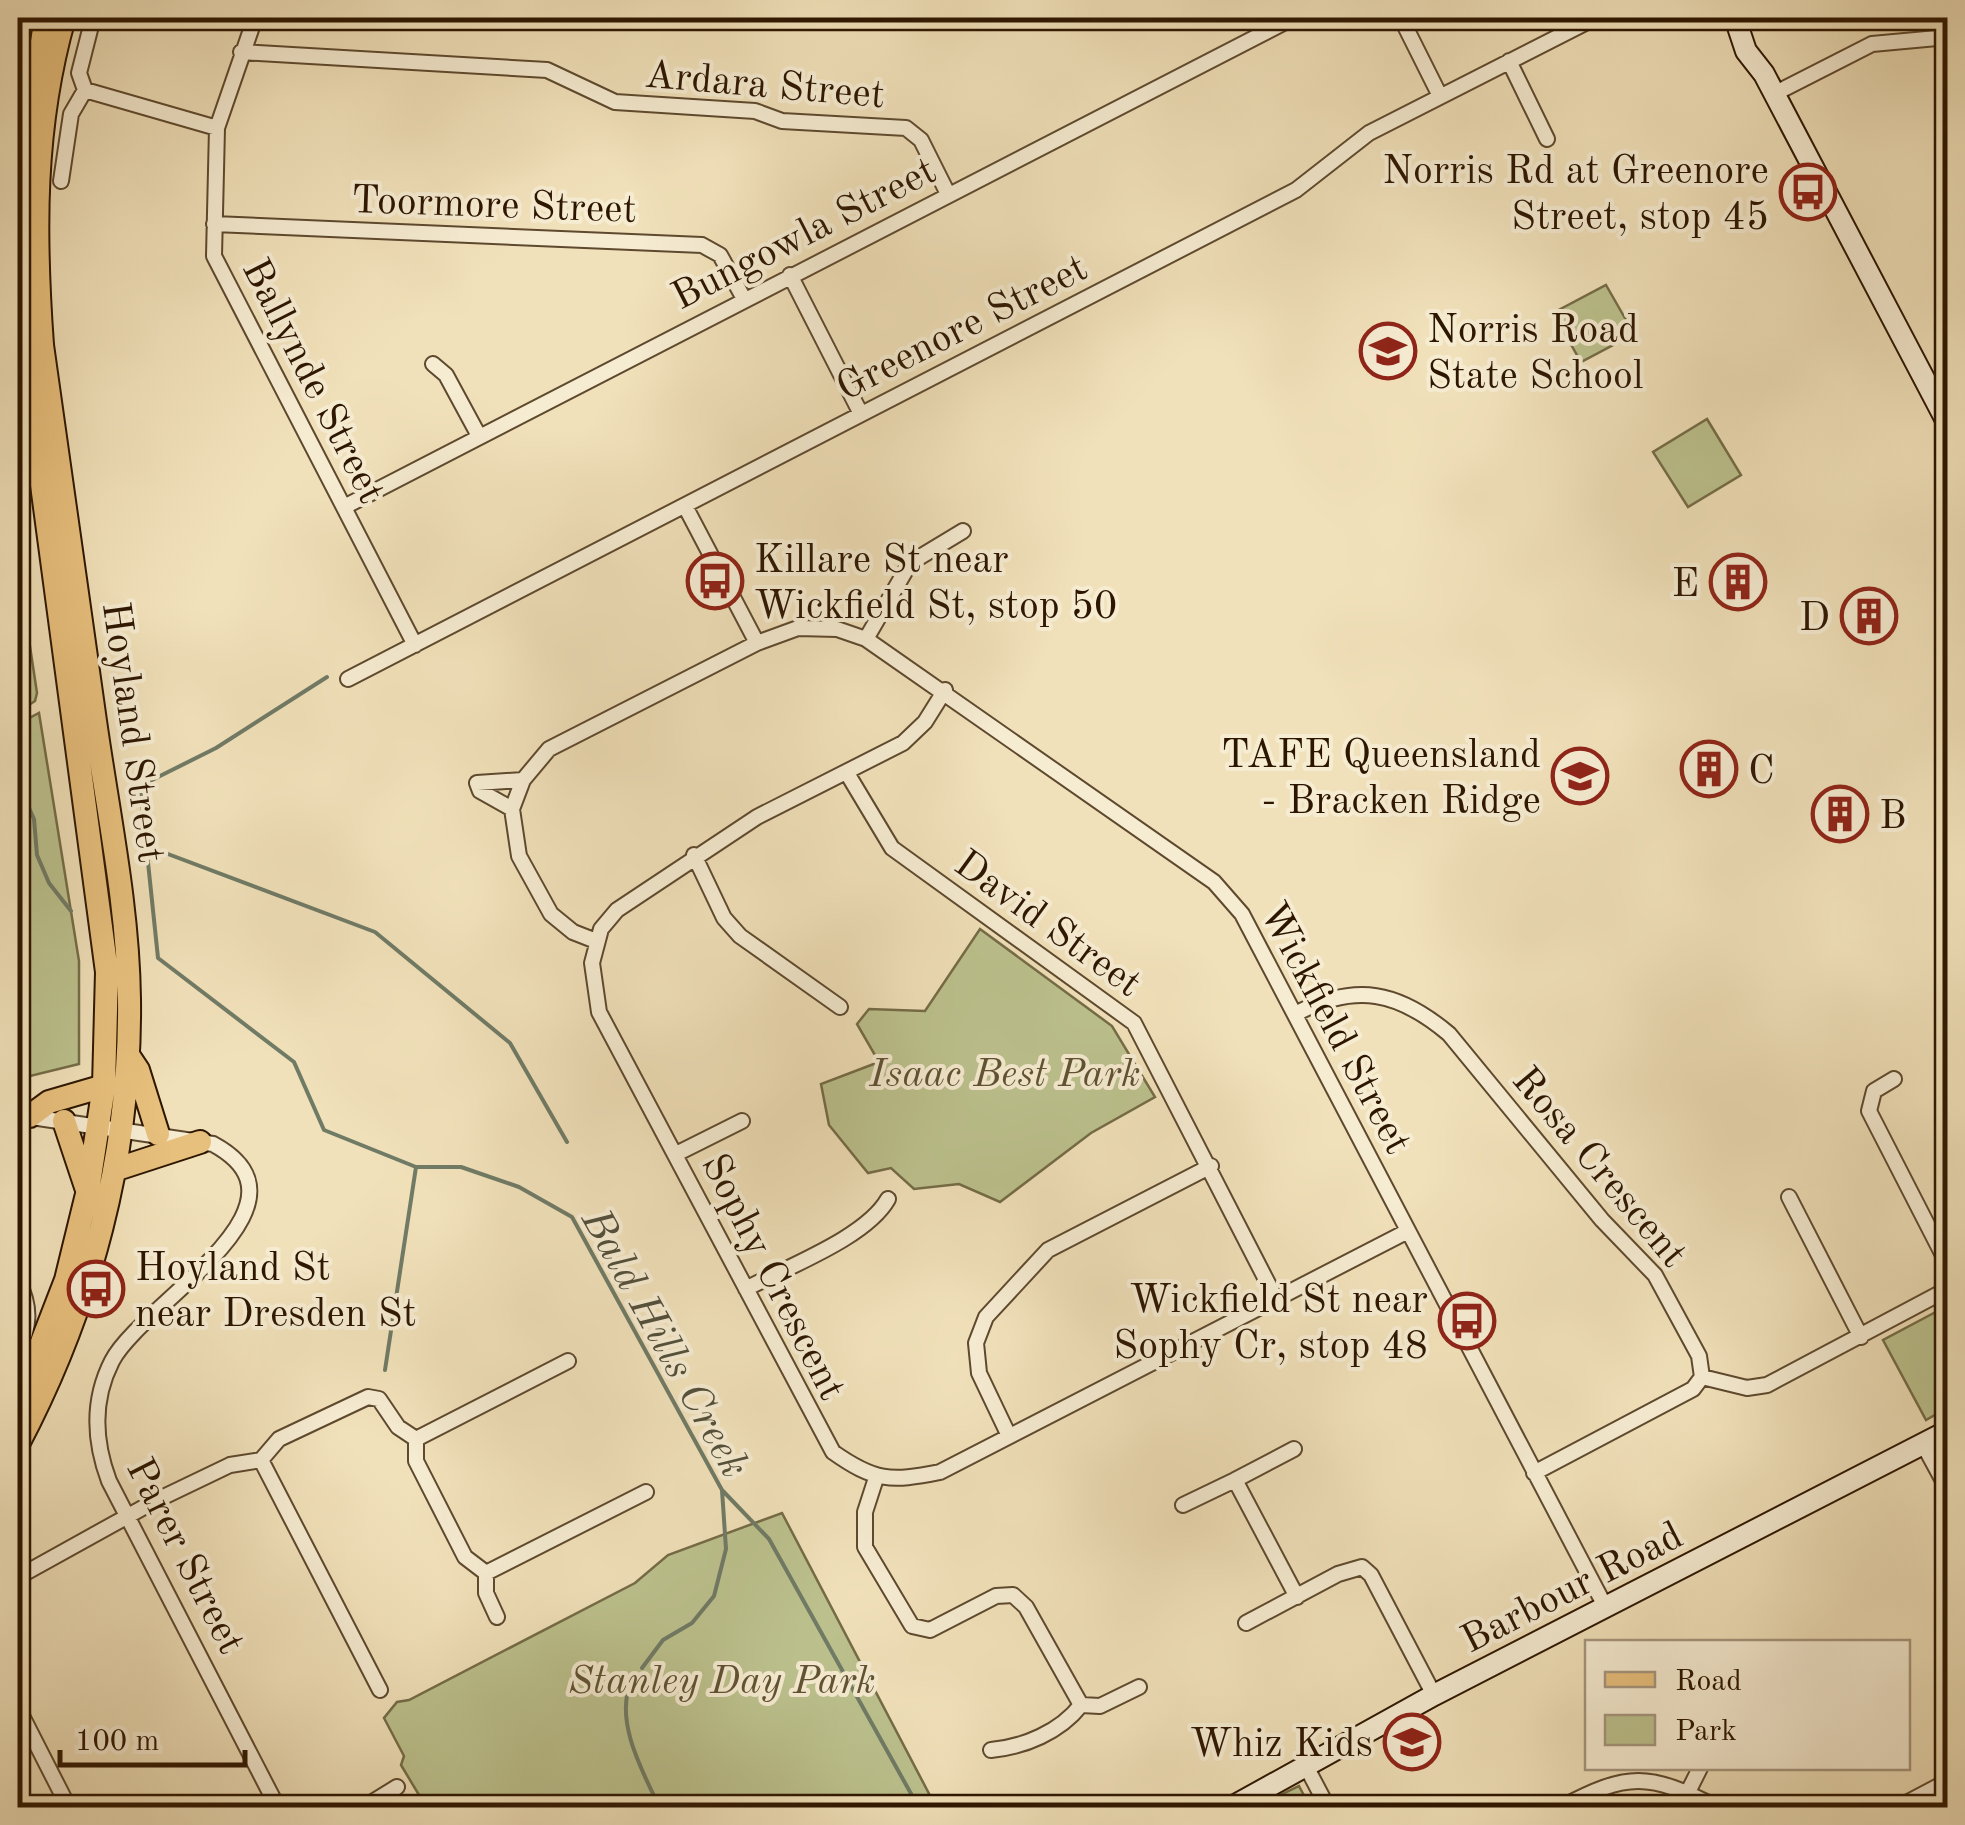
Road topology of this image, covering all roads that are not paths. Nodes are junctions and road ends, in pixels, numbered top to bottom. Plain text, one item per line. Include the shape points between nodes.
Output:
1 (46, 18) edge
2 (64, 18) edge
3 (94, 18) edge
4 (255, 18) edge
5 (1292, 18) edge
6 (1401, 18) edge
7 (1560, 18) edge
8 (1595, 18) edge
9 (1740, 27) edge
10 (1567, 32) junction
11 (1948, 37) edge
12 (241, 52) junction
13 (1509, 61) junction
14 (86, 90) junction
15 (1774, 94) junction
16 (1440, 96) junction
17 (217, 128) junction
18 (1547, 139) dead end
19 (61, 180) dead end
20 (18, 184) edge
21 (948, 194) junction
22 (214, 224) junction
23 (790, 275) junction
24 (744, 298) junction
25 (18, 305) edge
26 (433, 364) dead end
27 (861, 414) junction
28 (1948, 424) edge
29 (479, 436) junction
30 (344, 506) junction
31 (685, 506) junction
32 (963, 531) dead end
33 (866, 639) junction
34 (757, 643) junction
35 (415, 645) junction
36 (348, 679) dead end
37 (946, 690) junction
38 (847, 773) junction
39 (523, 780) junction
40 (512, 809) junction
41 (694, 855) junction
42 (596, 941) junction
43 (840, 1007) dead end
44 (1297, 1013) junction
45 (128, 1056) junction
46 (1894, 1079) dead end
47 (104, 1086) junction
48 (24, 1116) edge
49 (64, 1121) junction
50 (742, 1121) dead end
51 (110, 1128) junction
52 (158, 1134) junction
53 (200, 1142) junction
54 (676, 1154) junction
55 (1210, 1166) junction
56 (114, 1170) junction
57 (88, 1190) junction
58 (1789, 1197) dead end
59 (888, 1199) dead end
60 (1408, 1231) junction
61 (1948, 1265) edge
62 (18, 1281) edge
63 (746, 1288) junction
64 (1948, 1289) edge
65 (1276, 1299) junction
66 (1861, 1336) junction
67 (18, 1354) edge
68 (568, 1361) dead end
69 (1702, 1377) junction
70 (18, 1404) edge
71 (1948, 1431) edge
72 (1009, 1436) junction
73 (416, 1439) junction
74 (18, 1444) edge
75 (1923, 1444) junction
76 (1294, 1449) dead end
77 (260, 1460) junction
78 (1534, 1473) junction
79 (876, 1478) junction
80 (1235, 1480) junction
81 (1948, 1490) edge
82 (646, 1492) dead end
83 (1183, 1505) dead end
84 (128, 1517) junction
85 (486, 1573) junction
86 (18, 1577) edge
87 (1297, 1597) junction
88 (1606, 1608) junction
89 (497, 1617) dead end
90 (1246, 1623) dead end
91 (1139, 1686) dead end
92 (380, 1690) dead end
93 (1434, 1695) junction
94 (1081, 1705) junction
95 (18, 1708) edge
96 (991, 1750) dead end
97 (1307, 1768) junction
98 (1699, 1770) edge
99 (1948, 1781) edge
100 (397, 1787) dead end
101 (1688, 1792) junction
102 (69, 1808) edge
103 (278, 1808) edge
104 (363, 1808) edge
105 (1230, 1808) edge
106 (1328, 1808) edge
107 (1560, 1808) edge
108 (1718, 1808) edge
109 (1898, 1808) edge

1 - 20 main road
2 - 45 main road, Hoyland Street via 40,138 35,258 125,931
3 - 14 street via 78,73
4 - 12 street, Ballynde Street
5 - 21 street, Bungowla Street
6 - 16 street
7 - 10 street
8 - 10 street, Greenore Street
9 - 15 street via 1746,51
10 - 13 street, Greenore Street
11 - 15 street via 1872,44
12 - 17 street, Ballynde Street
12 - 21 street, Ardara Street via 547,70 615,102 755,111 782,122 906,128 921,140
13 - 16 street, Greenore Street
13 - 18 street
14 - 17 street
14 - 19 street via 71,114
15 - 28 street
16 - 27 street, Greenore Street via 1370,133 1296,190
17 - 22 street, Ballynde Street
21 - 23 street, Bungowla Street
22 - 24 street, Toormore Street via 702,245 720,255
22 - 30 street, Ballynde Street via 218,266
23 - 24 street, Bungowla Street
23 - 27 street
24 - 29 street, Bungowla Street
25 - 47 main road, Hoyland Street via 105,953
26 - 29 street
27 - 31 street, Greenore Street
29 - 30 street, Bungowla Street
30 - 35 street, Ballynde Street
31 - 34 street
31 - 35 street, Greenore Street
32 - 33 street via 910,564
33 - 34 street, Wickfield Street via 836,628 798,628
33 - 37 street, Wickfield Street
34 - 39 street, Wickfield Street via 549,750
35 - 36 street, Greenore Street
37 - 38 street via 903,743
37 - 44 street, Wickfield Street via 1214,882 1242,914
38 - 41 street
38 - 55 street, David Street via 892,848 1128,1016
39 - 40 street, Wickfield Street
39 - 40 street via 477,783
40 - 42 street via 519,856 551,914
41 - 42 street via 617,910
41 - 43 street via 724,918 740,936
42 - 54 street, Sophy Crescent via 592,972 599,1012
44 - 60 street, Wickfield Street
44 - 69 street, Rosa Crescent via 1337,995 1386,996 1449,1034 1655,1275 1699,1356
45 - 51 main road, Hoyland Street
45 - 52 main road
46 - 61 street via 1874,1091 1869,1111
47 - 48 main road
47 - 51 main road, Hoyland Street
48 - 49 street, Parer Street
49 - 51 street, Parer Street
49 - 57 main road
50 - 54 street
51 - 52 street, Parer Street
51 - 56 main road, Hoyland Street
51 - 57 main road, Hoyland Street
52 - 53 street, Parer Street
53 - 56 main road
53 - 84 street, Parer Street via 224,1150 241,1166 249,1184 248,1212 234,1236 124,1342 106,1375 98,1436 109,1481
54 - 63 street, Sophy Crescent
55 - 65 street, David Street
55 - 72 street via 1048,1250 986,1317 976,1344 979,1373
56 - 74 main road, Hoyland Street via 82,1298
57 - 70 main road, Hoyland Street via 66,1280
58 - 66 street
59 - 63 street via 859,1229
60 - 65 street
60 - 78 street, Wickfield Street
62 - 67 street via 28,1300 28,1329
63 - 79 street, Sophy Crescent via 818,1432 832,1452
64 - 66 street
65 - 72 street
66 - 69 street via 1768,1386
68 - 73 street
69 - 78 street via 1693,1389
71 - 75 street, Barbour Road
72 - 79 street via 940,1472
73 - 77 street via 368,1397 279,1440
73 - 85 street via 416,1461 465,1557
75 - 81 street
75 - 88 street, Barbour Road
76 - 80 street
77 - 84 street via 230,1465
77 - 92 street
78 - 88 street, Wickfield Street
79 - 94 street via 865,1512 865,1547 904,1618 930,1630 996,1596 1013,1595
80 - 83 street
80 - 87 street
82 - 85 street
84 - 86 street
84 - 103 street, Parer Street
85 - 89 street
87 - 90 street
87 - 93 street via 1362,1567
88 - 93 street, Barbour Road
91 - 94 street via 1100,1706
93 - 97 street, Barbour Road
94 - 96 street via 1070,1719 1017,1748
95 - 102 street
97 - 105 street, Barbour Road
97 - 106 street
98 - 101 street
99 - 109 street
100 - 104 street
101 - 107 street via 1638,1778 1606,1783
101 - 108 street

